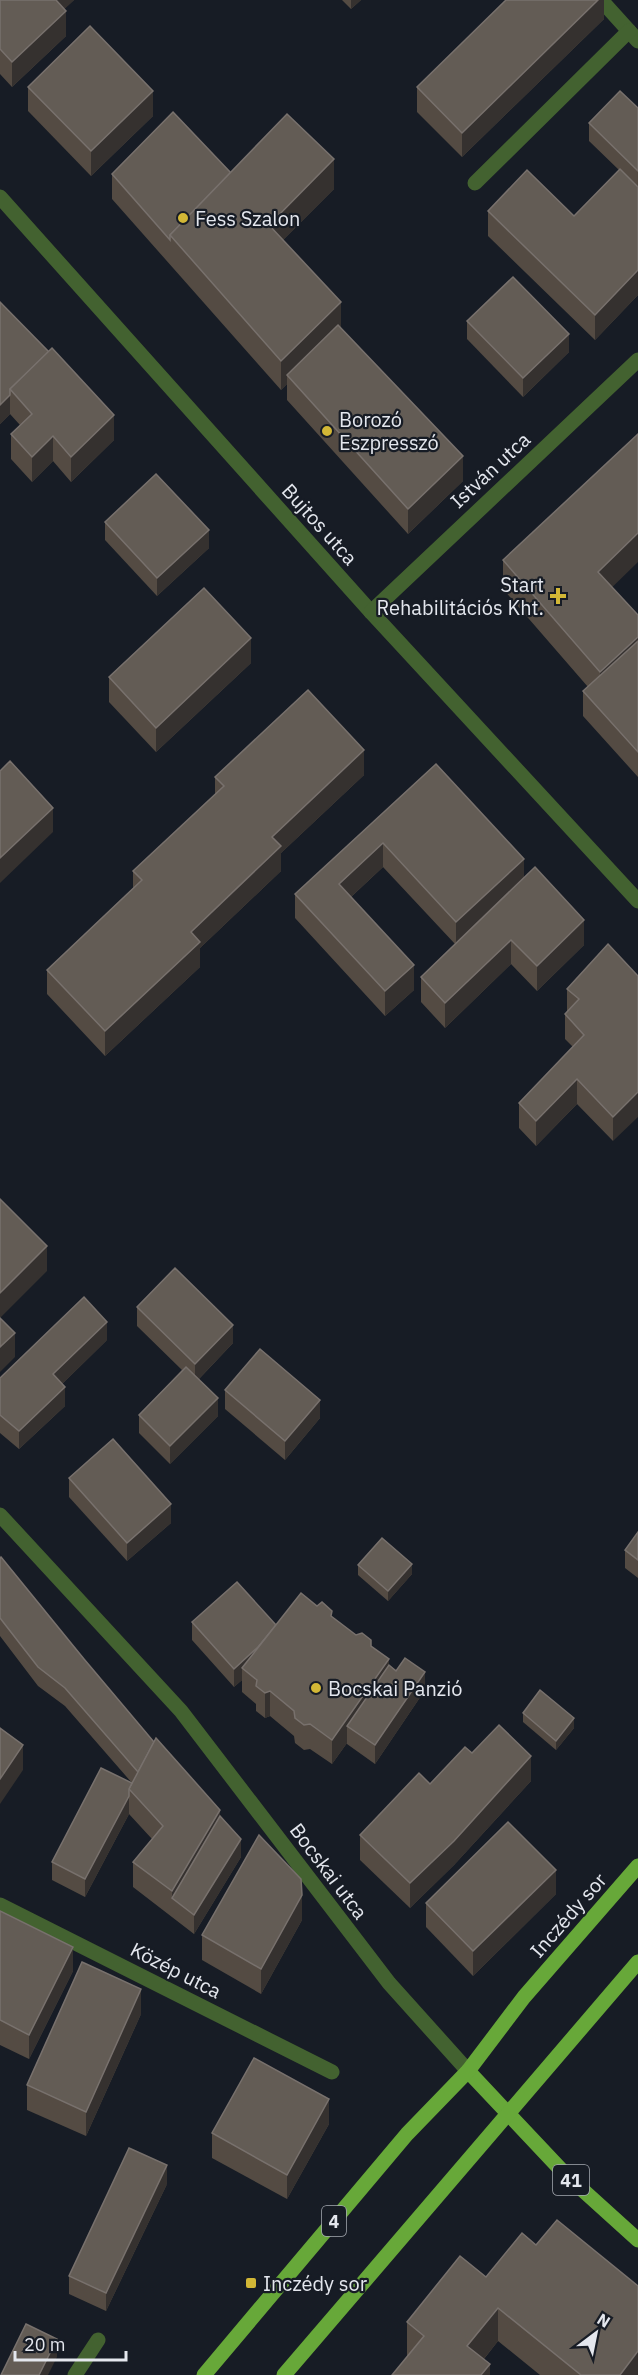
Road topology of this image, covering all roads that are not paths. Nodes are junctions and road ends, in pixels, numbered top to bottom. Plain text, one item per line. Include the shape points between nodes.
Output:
1 (601, 0) edge
2 (634, 36) edge
3 (475, 183) dead end
4 (0, 197) edge
5 (638, 360) edge
6 (371, 612) junction
7 (638, 902) edge
8 (0, 1515) edge
9 (638, 1866) edge
10 (0, 1905) edge
11 (638, 1962) edge
12 (468, 2071) junction
13 (332, 2072) dead end
14 (509, 2114) junction
15 (638, 2240) edge
16 (98, 2340) dead end
17 (75, 2375) edge
18 (204, 2375) edge
19 (284, 2375) edge

1 - 2 street
2 - 3 street
4 - 6 street, Bujtos utca
5 - 6 street, István utca
6 - 7 street, Bujtos utca
8 - 12 street, Bocskai utca via 181,1711 389,1983
9 - 12 main road, Inczédy sor / 4 via 524,1997
10 - 13 street, Közép utca
11 - 14 main road
12 - 14 main road, Bocskai utca / 41
12 - 18 main road, Inczédy sor / 4 via 407,2134
14 - 15 main road, Bocskai utca / 41 via 565,2174
14 - 19 main road
16 - 17 street

